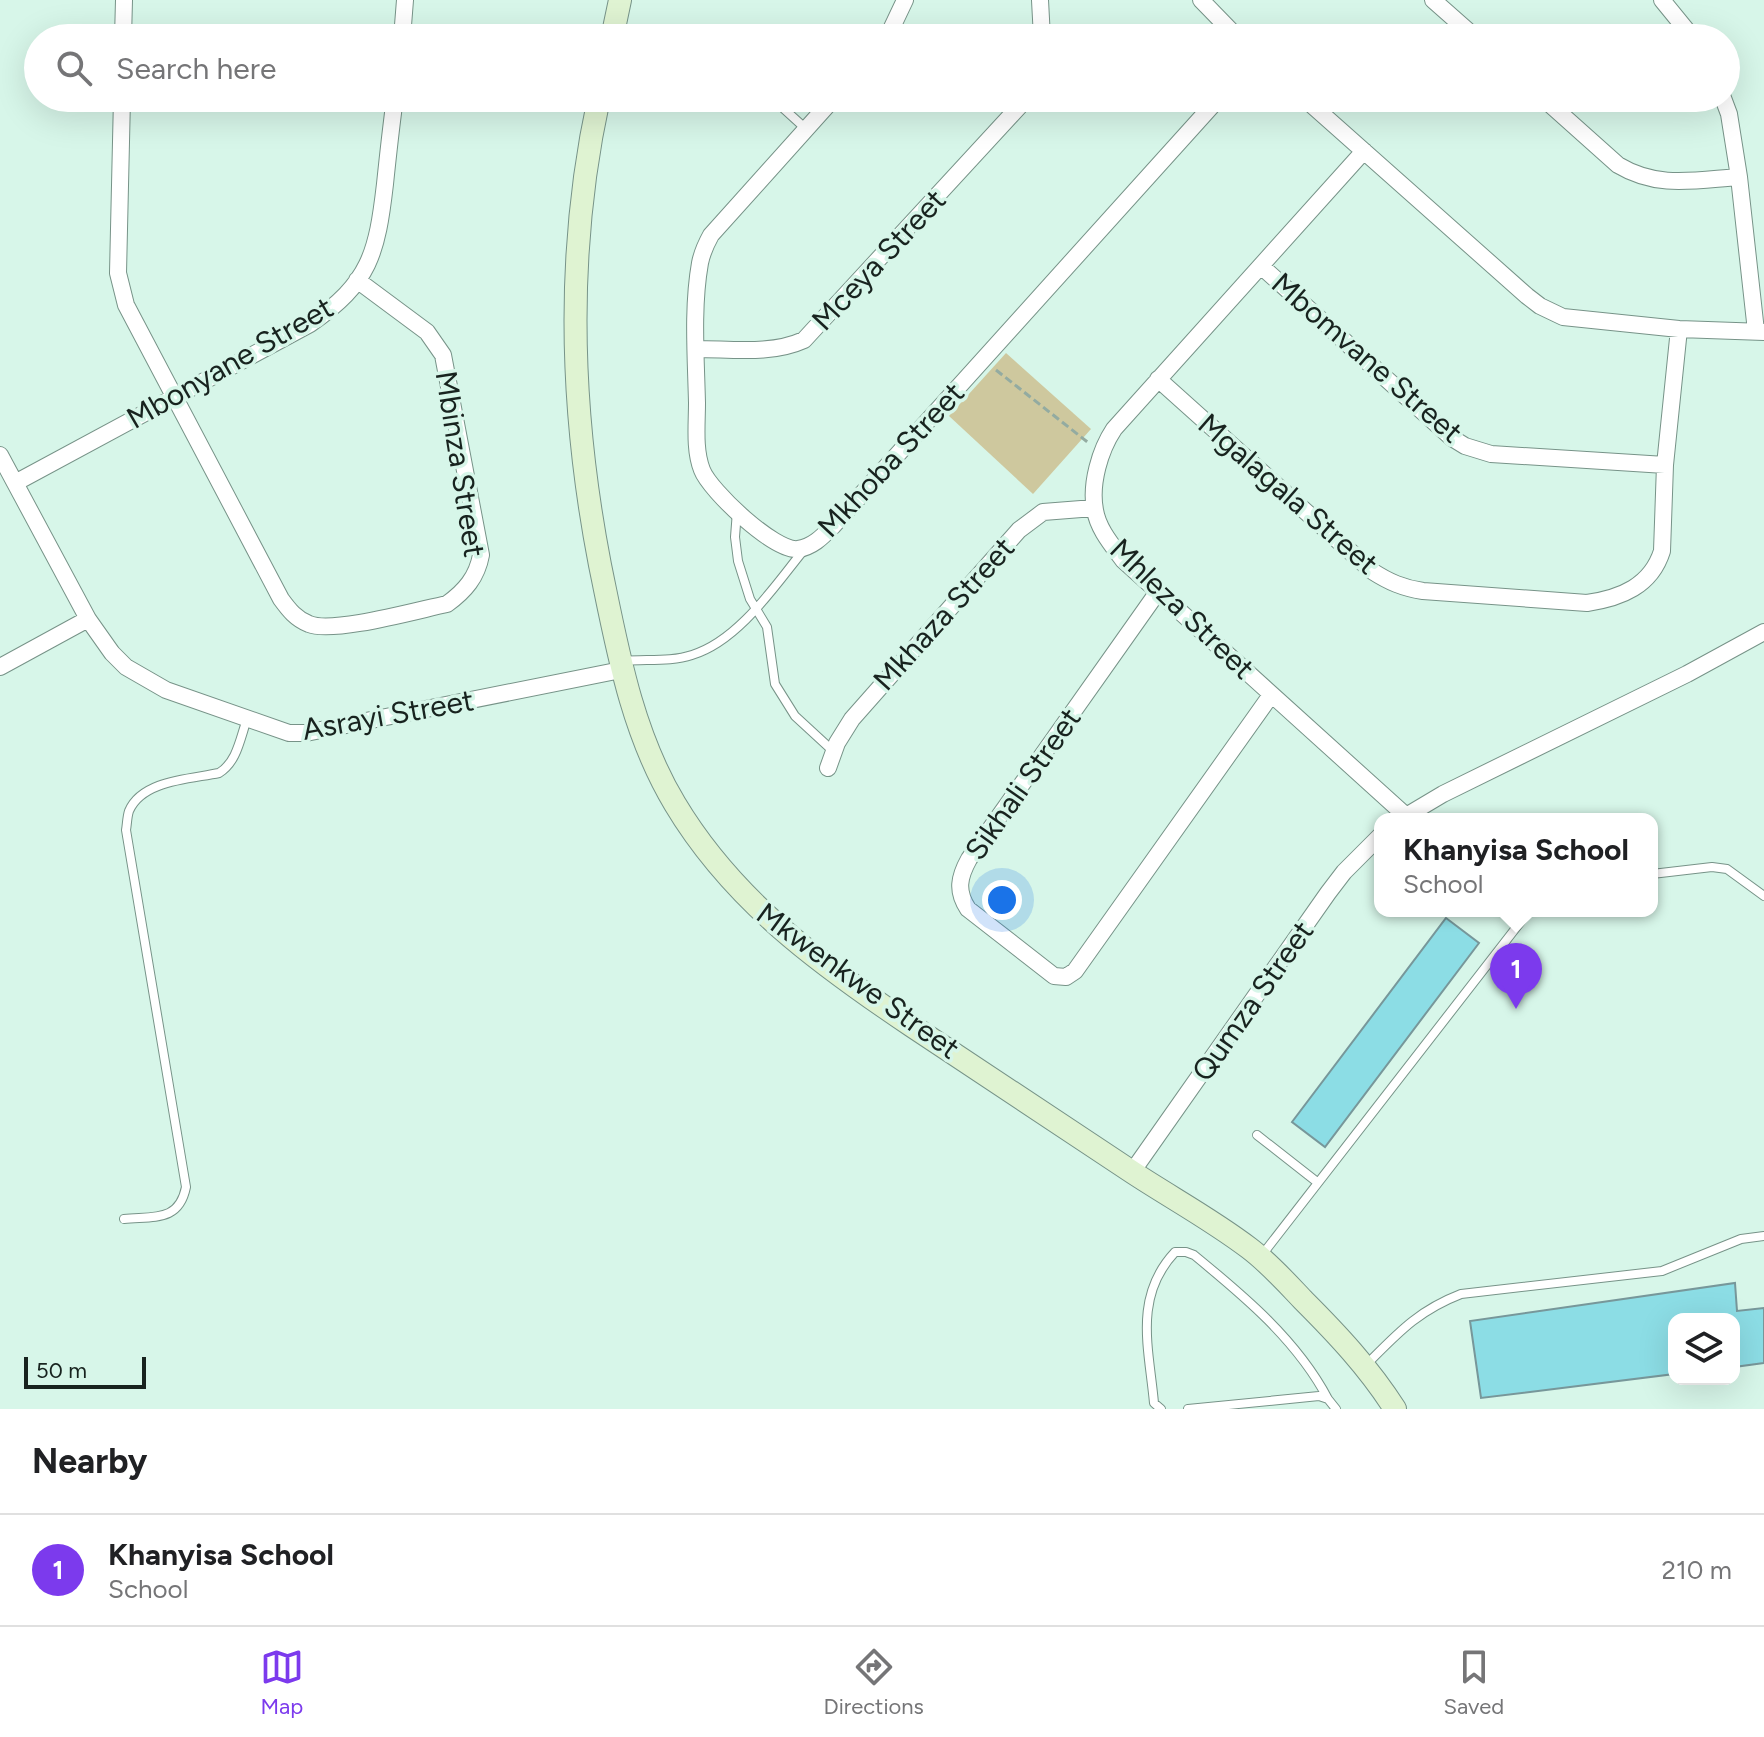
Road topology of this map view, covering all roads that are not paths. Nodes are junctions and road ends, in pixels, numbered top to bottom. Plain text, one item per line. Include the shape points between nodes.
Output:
1 (124, 0) edge
2 (405, 0) edge
3 (905, 0) edge
4 (1040, 0) edge
5 (1201, 0) edge
6 (1433, 0) edge
7 (1662, 0) edge
8 (619, 1) edge
9 (123, 24) edge
10 (403, 24) edge
11 (615, 24) edge
12 (894, 24) edge
13 (1041, 24) edge
14 (1224, 24) edge
15 (1460, 24) edge
16 (1682, 24) edge
17 (122, 112) edge
18 (393, 112) edge
19 (597, 112) edge
20 (787, 112) edge
21 (821, 112) edge
22 (1014, 112) edge
23 (1206, 112) edge
24 (1320, 112) edge
25 (1559, 112) edge
26 (1728, 112) edge
27 (806, 129) junction
28 (1364, 151) junction
29 (1739, 177) junction
30 (1261, 266) junction
31 (357, 280) junction
32 (1679, 329) junction
33 (1760, 331) edge
34 (696, 349) junction
35 (1158, 379) junction
36 (173, 398) junction
37 (0, 455) edge
38 (1665, 465) junction
39 (15, 483) junction
40 (1094, 508) junction
41 (737, 510) junction
42 (806, 547) junction
43 (1157, 593) junction
44 (758, 608) junction
45 (88, 619) junction
46 (1764, 632) edge
47 (620, 666) junction
48 (0, 667) edge
49 (1271, 695) junction
50 (247, 719) junction
51 (831, 760) joint
52 (1399, 813) edge
53 (1410, 813) edge
54 (1374, 842) edge
55 (1658, 873) edge
56 (1764, 896) edge
57 (1524, 917) edge
58 (1257, 1135) dead end
59 (1132, 1172) junction
60 (1317, 1182) junction
61 (124, 1219) dead end
62 (1764, 1236) edge
63 (1260, 1257) junction
64 (1364, 1366) junction
65 (1328, 1399) junction
66 (1161, 1409) edge
67 (1188, 1409) edge
68 (1336, 1409) edge
69 (1395, 1409) edge

1 - 9 street
2 - 10 street
3 - 12 street
4 - 13 street
5 - 14 street
6 - 15 street
7 - 16 street
8 - 11 street
17 - 36 street, Mbinza Street via 120,281 126,305
18 - 31 street, Mbonyane Street via 379,233
19 - 47 street, Mkwenkwe Street via 579,220 574,352 579,435
20 - 27 lane
21 - 27 street, Mkhoba Street
22 - 34 street, Mceya Street via 804,340 774,350
23 - 42 street, Mkhoba Street via 833,526
24 - 28 street
25 - 29 street via 1631,173 1662,182
26 - 29 street
27 - 34 street, Mkhoba Street via 703,249
28 - 30 street, Mhleza Street
28 - 32 street via 1540,306 1563,317
29 - 33 street
30 - 35 street, Mhleza Street
30 - 38 street, Mbomvane Street via 1465,446 1491,454
31 - 36 street, Mbonyane Street via 310,324
31 - 36 street, Mbinza Street via 427,332 443,355 481,555 471,581 447,604 326,627 297,618 281,599
32 - 33 street
32 - 38 street, Mgalagala Street
34 - 41 street, Mkhoba Street via 702,472
35 - 38 street, Mgalagala Street via 1372,571 1401,588 1587,603 1640,585 1651,576 1662,551
35 - 40 street, Mhleza Street via 1114,429 1101,453
36 - 39 street, Mbonyane Street
37 - 39 street, Asrayi Street
39 - 45 street, Asrayi Street
40 - 43 street, Mhleza Street via 1109,543
40 - 51 street, Mkhaza Street via 1055,509 1030,519 852,719
41 - 42 street, Mkhoba Street via 783,547
41 - 44 lane via 738,561
42 - 44 lane
43 - 49 street, Mhleza Street
43 - 49 street, Sikhali Street via 969,859 959,886 968,909 1054,976 1075,971
44 - 47 lane via 705,650
44 - 51 lane via 767,627 775,684
45 - 48 street
45 - 50 street, Asrayi Street via 112,653 146,680
46 - 53 street
47 - 50 street, Asrayi Street via 306,733
47 - 59 street, Mkwenkwe Street via 674,803 743,896 855,987
49 - 52 street, Mhleza Street
50 - 61 lane via 228,768 153,788 130,811 126,830 186,1187 177,1210
54 - 59 street, Qumza Street via 1328,893
55 - 56 lane via 1727,869
57 - 60 lane
58 - 60 lane
59 - 63 street, Mkwenkwe Street
60 - 63 lane
62 - 64 lane via 1741,1239 1662,1271 1461,1294 1412,1320
63 - 64 street, Mkwenkwe Street
64 - 69 street, Mkwenkwe Street
65 - 66 lane via 1316,1376 1272,1324 1209,1267 1186,1252 1175,1252 1160,1269 1145,1331 1154,1403
65 - 67 lane
65 - 68 lane

